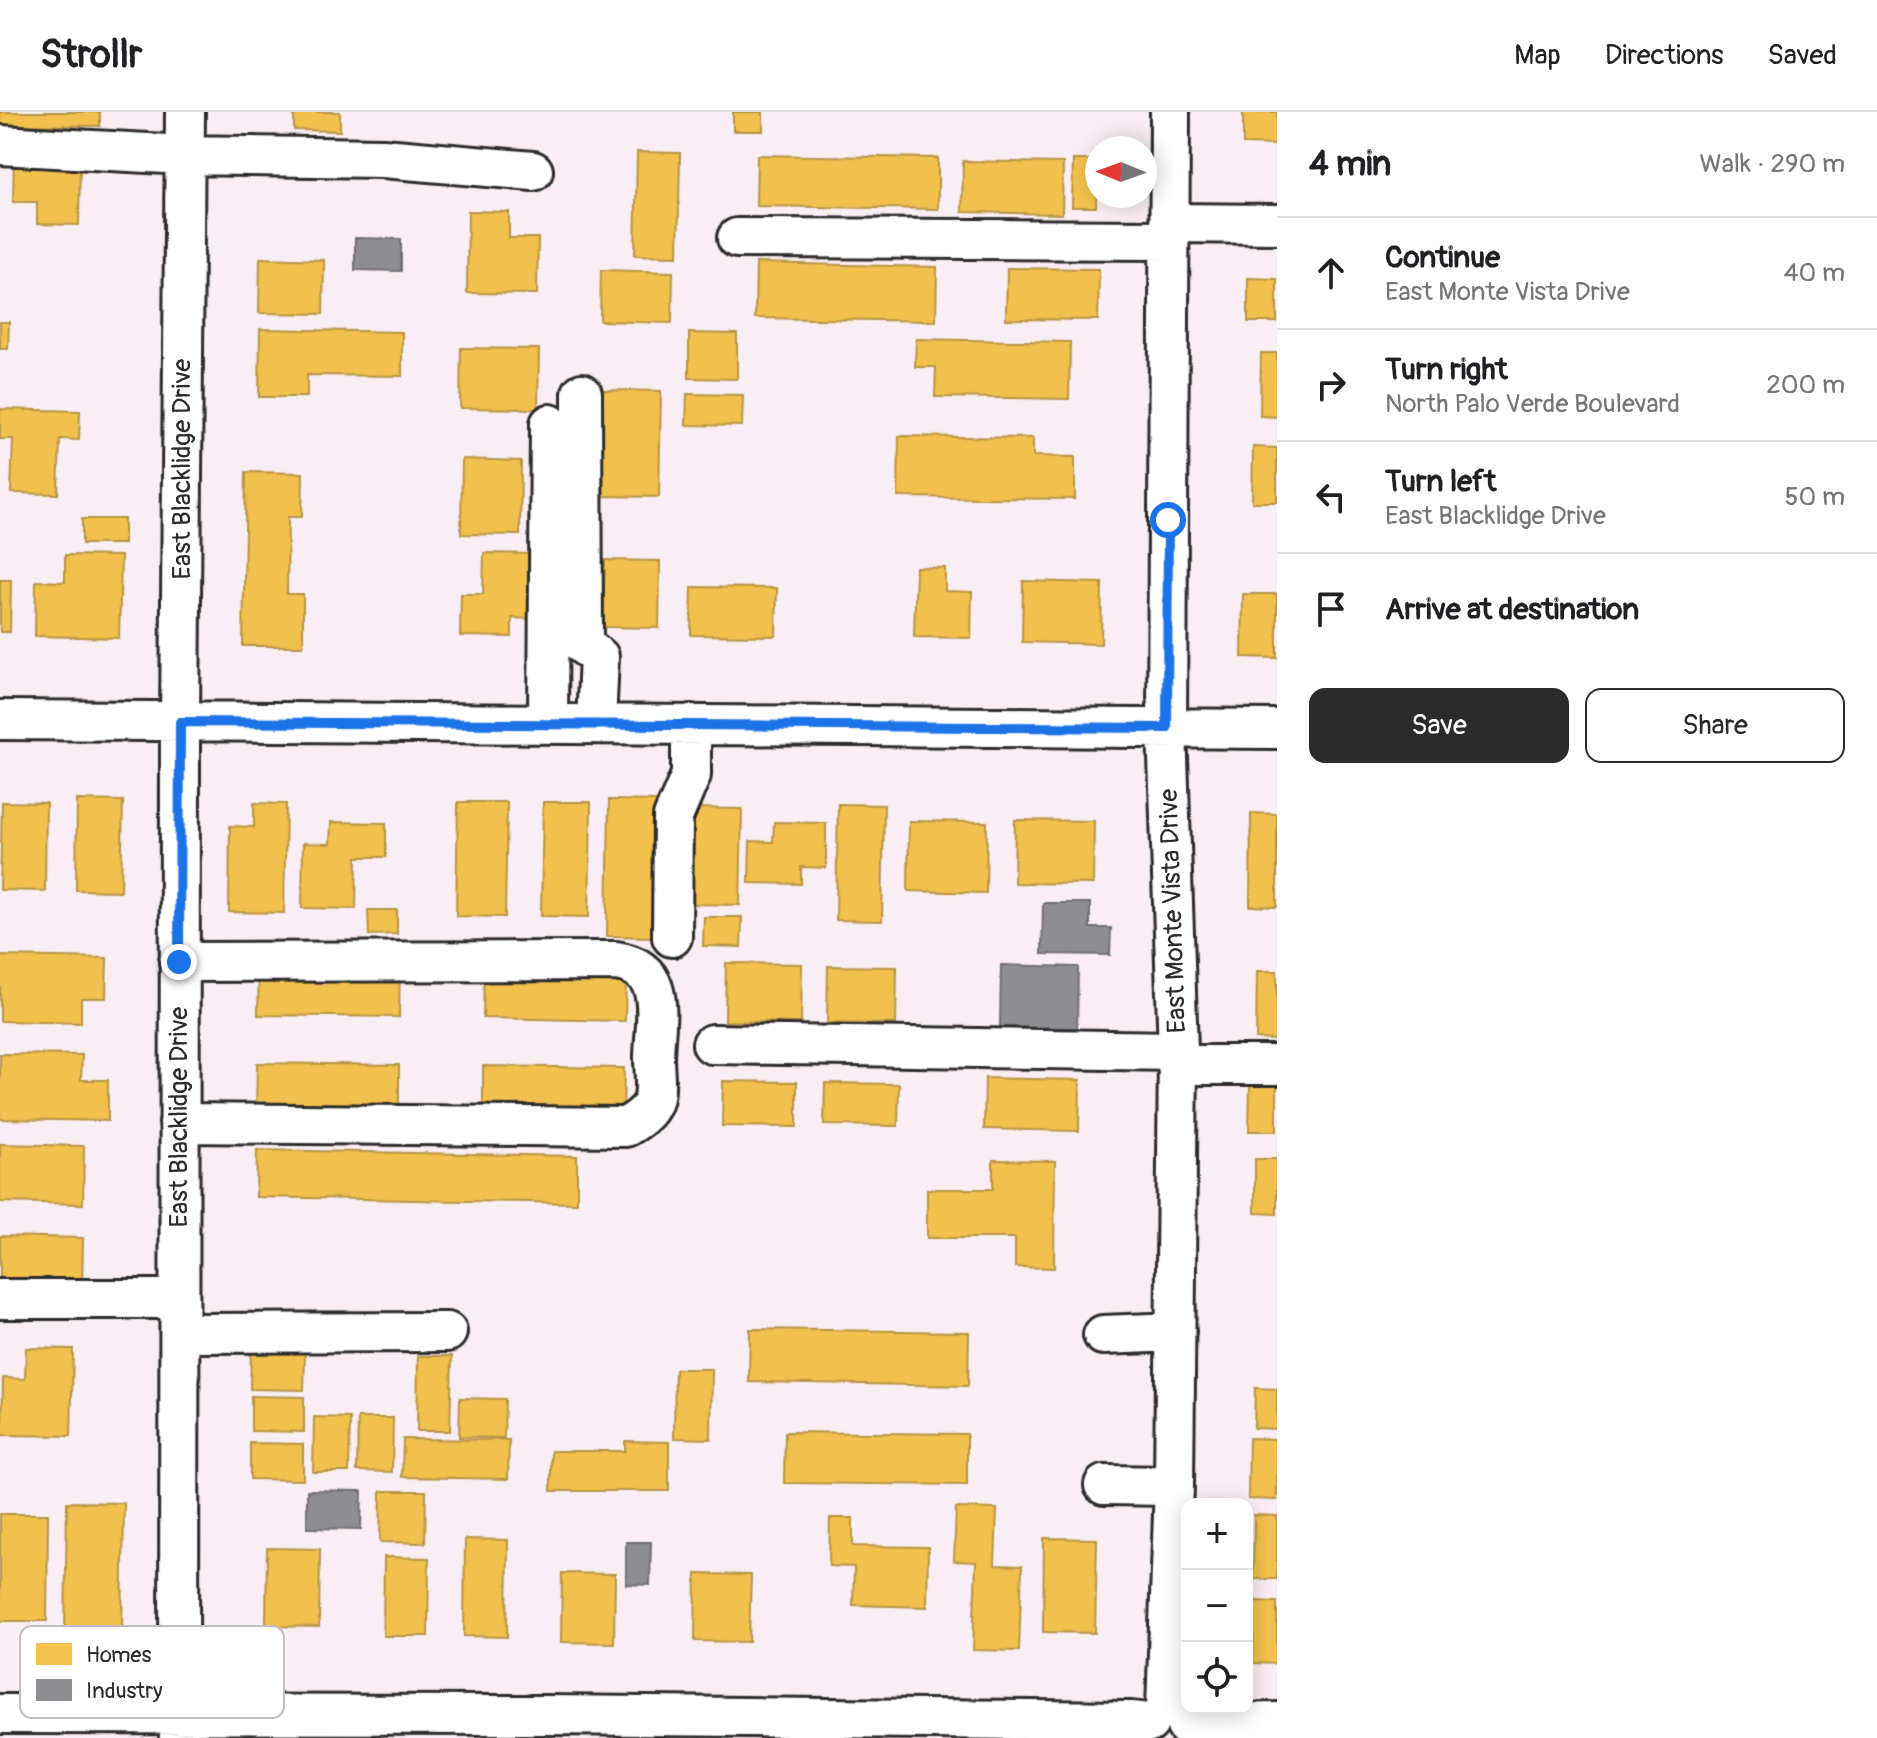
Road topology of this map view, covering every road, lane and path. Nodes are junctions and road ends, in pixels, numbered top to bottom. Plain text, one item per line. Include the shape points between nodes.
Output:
1 (185, 112) edge
2 (1170, 112) edge
3 (0, 145) edge
4 (185, 155) junction
5 (533, 171) dead end
6 (1277, 224) edge
7 (1170, 232) junction
8 (737, 238) dead end
9 (582, 393) dead end
10 (550, 424) dead end
11 (0, 720) edge
12 (180, 722) junction
13 (548, 723) junction
14 (596, 723) junction
15 (691, 724) junction
16 (1167, 728) junction
17 (1277, 729) edge
18 (672, 937) dead end
19 (179, 962) junction
20 (712, 1044) dead end
21 (1178, 1058) junction
22 (1277, 1065) edge
23 (179, 1123) junction
24 (0, 1299) edge
25 (180, 1316) junction
26 (447, 1332) dead end
27 (1176, 1332) junction
28 (1103, 1335) dead end
29 (1104, 1485) dead end
30 (1174, 1486) junction
31 (179, 1626) edge
32 (0, 1714) edge
33 (20, 1715) edge
34 (60, 1718) edge
35 (1277, 1722) edge
36 (179, 1726) edge
37 (544, 1726) edge
38 (1167, 1727) edge

1 - 4 street, East Blacklidge Drive
2 - 7 street, East Monte Vista Drive
3 - 4 street
4 - 5 street via 383,158
4 - 12 street, East Blacklidge Drive
6 - 7 street
7 - 8 street
7 - 16 street, East Monte Vista Drive
9 - 14 street via 583,645 599,657
10 - 13 street
11 - 12 street
12 - 13 street
12 - 19 street, East Blacklidge Drive
13 - 14 street
14 - 15 street
15 - 16 street
15 - 18 street via 691,775 673,817
16 - 17 street
16 - 21 street, East Monte Vista Drive
19 - 23 street, East Blacklidge Drive
19 - 23 street via 616,961 634,964 648,975 656,992 653,1102 626,1127
20 - 21 street
21 - 22 street
21 - 27 street, East Monte Vista Drive
23 - 25 street, East Blacklidge Drive
24 - 25 street
25 - 26 street
25 - 31 street, East Blacklidge Drive
27 - 28 street
27 - 30 street, East Monte Vista Drive
29 - 30 street
30 - 38 street, East Monte Vista Drive
32 - 33 street
34 - 36 street
35 - 38 street
36 - 37 street
37 - 38 street via 1131,1721

